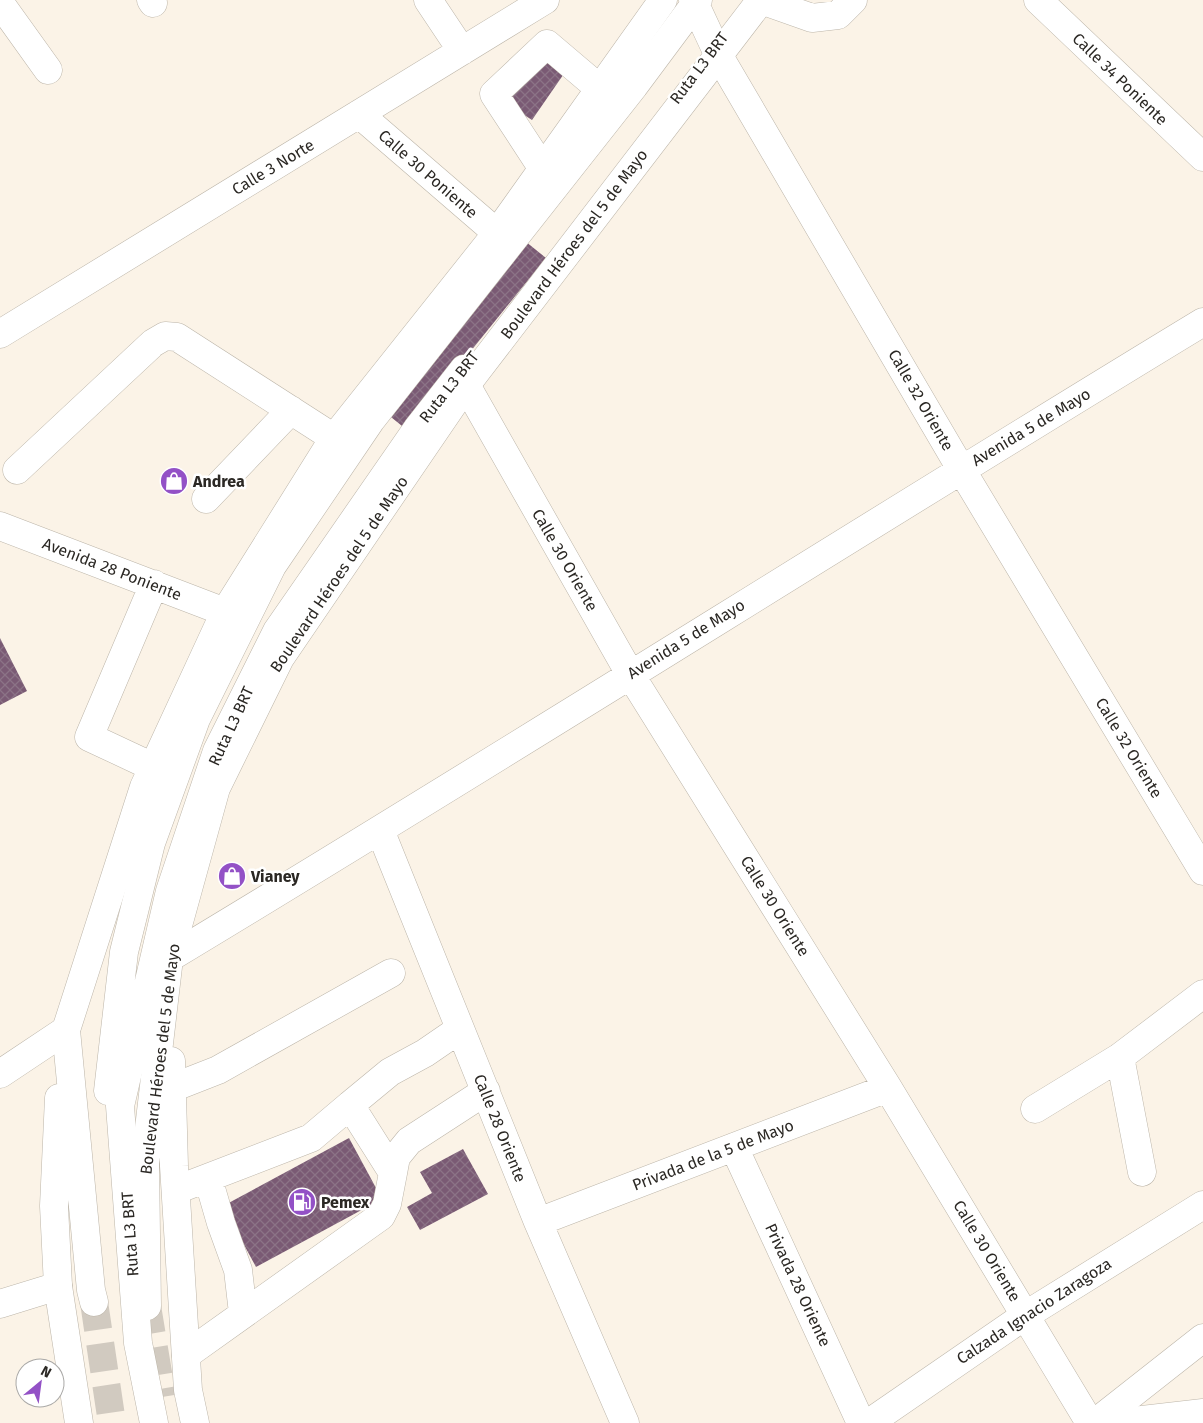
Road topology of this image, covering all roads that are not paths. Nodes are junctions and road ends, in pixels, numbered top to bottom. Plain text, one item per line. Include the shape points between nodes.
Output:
1 (428, 0) edge
2 (545, 0) edge
3 (663, 0) edge
4 (751, 0) edge
5 (761, 0) edge
6 (853, 0) edge
7 (1038, 0) edge
8 (695, 1) edge
9 (0, 3) edge
10 (462, 51) junction
11 (717, 51) junction
12 (48, 70) dead end
13 (600, 88) junction
14 (359, 114) junction
15 (1202, 155) edge
16 (543, 170) junction
17 (497, 233) junction
18 (1203, 322) edge
19 (0, 334) edge
20 (466, 385) junction
21 (291, 410) junction
22 (334, 438) junction
23 (961, 469) junction
24 (17, 470) dead end
25 (206, 499) dead end
26 (0, 526) edge
27 (154, 584) junction
28 (225, 612) junction
29 (630, 674) junction
30 (153, 767) junction
31 (380, 830) junction
32 (1203, 871) edge
33 (169, 958) junction
34 (391, 973) dead end
35 (1203, 994) edge
36 (460, 1029) junction
37 (66, 1030) junction
38 (1120, 1057) junction
39 (0, 1074) edge
40 (172, 1088) junction
41 (888, 1088) junction
42 (486, 1091) junction
43 (350, 1105) junction
44 (1035, 1109) dead end
45 (734, 1147) junction
46 (1142, 1172) dead end
47 (393, 1173) junction
48 (208, 1178) junction
49 (176, 1190) junction
50 (1203, 1204) edge
51 (538, 1222) junction
52 (58, 1286) junction
53 (94, 1302) tunnel mouth
54 (0, 1304) edge
55 (146, 1306) tunnel mouth
56 (243, 1313) junction
57 (1026, 1315) junction
58 (1203, 1338) edge
59 (186, 1356) junction
60 (1203, 1414) edge
61 (79, 1423) edge
62 (139, 1423) edge
63 (154, 1423) edge
64 (195, 1423) edge
65 (625, 1423) edge
66 (861, 1423) edge
67 (869, 1423) edge
68 (1090, 1423) edge
69 (1095, 1423) edge
70 (1116, 1423) edge

1 - 10 street
2 - 10 street, Calle 3 Norte
3 - 13 street
4 - 11 street, Ruta L3 BRT
5 - 6 street via 812,18 838,15
5 - 11 street, Boulevard Héroes del 5 de Mayo
7 - 15 street, Calle 34 Poniente
8 - 11 street, Calle 32 Oriente
8 - 62 street, Ruta L3 BRT via 634,86 371,420 272,566 196,719 151,843 124,952 108,1094 117,1312
9 - 12 street
10 - 14 street, Calle 3 Norte
11 - 20 street, Boulevard Héroes del 5 de Mayo
11 - 23 street, Calle 32 Oriente
11 - 63 street, Ruta L3 BRT via 666,111 417,428 277,631 217,751 170,891 120,1106 138,1343
13 - 16 street
13 - 16 street via 547,44 494,94
14 - 17 street, Calle 30 Poniente
14 - 19 street, Calle 3 Norte
16 - 17 street
17 - 22 street
18 - 23 street, Avenida 5 de Mayo
20 - 29 street, Calle 30 Oriente
20 - 33 street, Boulevard Héroes del 5 de Mayo via 280,658 216,788
21 - 22 street
21 - 24 street via 177,336 165,336 153,342
21 - 25 street
22 - 28 street
23 - 29 street, Avenida 5 de Mayo
23 - 32 street, Calle 32 Oriente
26 - 27 street, Avenida 28 Poniente
27 - 28 street, Avenida 28 Poniente
27 - 30 street via 89,737
28 - 30 street
29 - 31 street, Avenida 5 de Mayo
29 - 41 street, Calle 30 Oriente
30 - 37 street
31 - 33 street, Avenida 5 de Mayo
31 - 36 street, Calle 28 Oriente
33 - 40 street
33 - 55 street, Boulevard Héroes del 5 de Mayo via 146,1163
34 - 40 street via 218,1070
35 - 38 street
36 - 42 street, Calle 28 Oriente
36 - 43 street via 390,1072
37 - 39 street
37 - 52 street via 54,1206
37 - 53 street
38 - 44 street
38 - 46 street
40 - 49 street
41 - 45 street, Privada de la 5 de Mayo
41 - 57 street, Calle 30 Oriente
42 - 47 street via 409,1140 396,1157
42 - 51 street, Calle 28 Oriente
43 - 47 street
43 - 48 street via 311,1138
45 - 51 street, Privada de la 5 de Mayo
45 - 66 street, Privada 28 Oriente
47 - 56 street via 387,1204 381,1216
48 - 49 street
48 - 56 street via 238,1270
49 - 59 street
50 - 57 street, Calzada Ignacio Zaragoza
51 - 65 street, Calle 28 Oriente
52 - 54 street
52 - 61 street
56 - 59 street
57 - 67 street, Calzada Ignacio Zaragoza
57 - 68 street, Calle 30 Oriente
58 - 69 street
59 - 64 street via 188,1390
60 - 70 street

